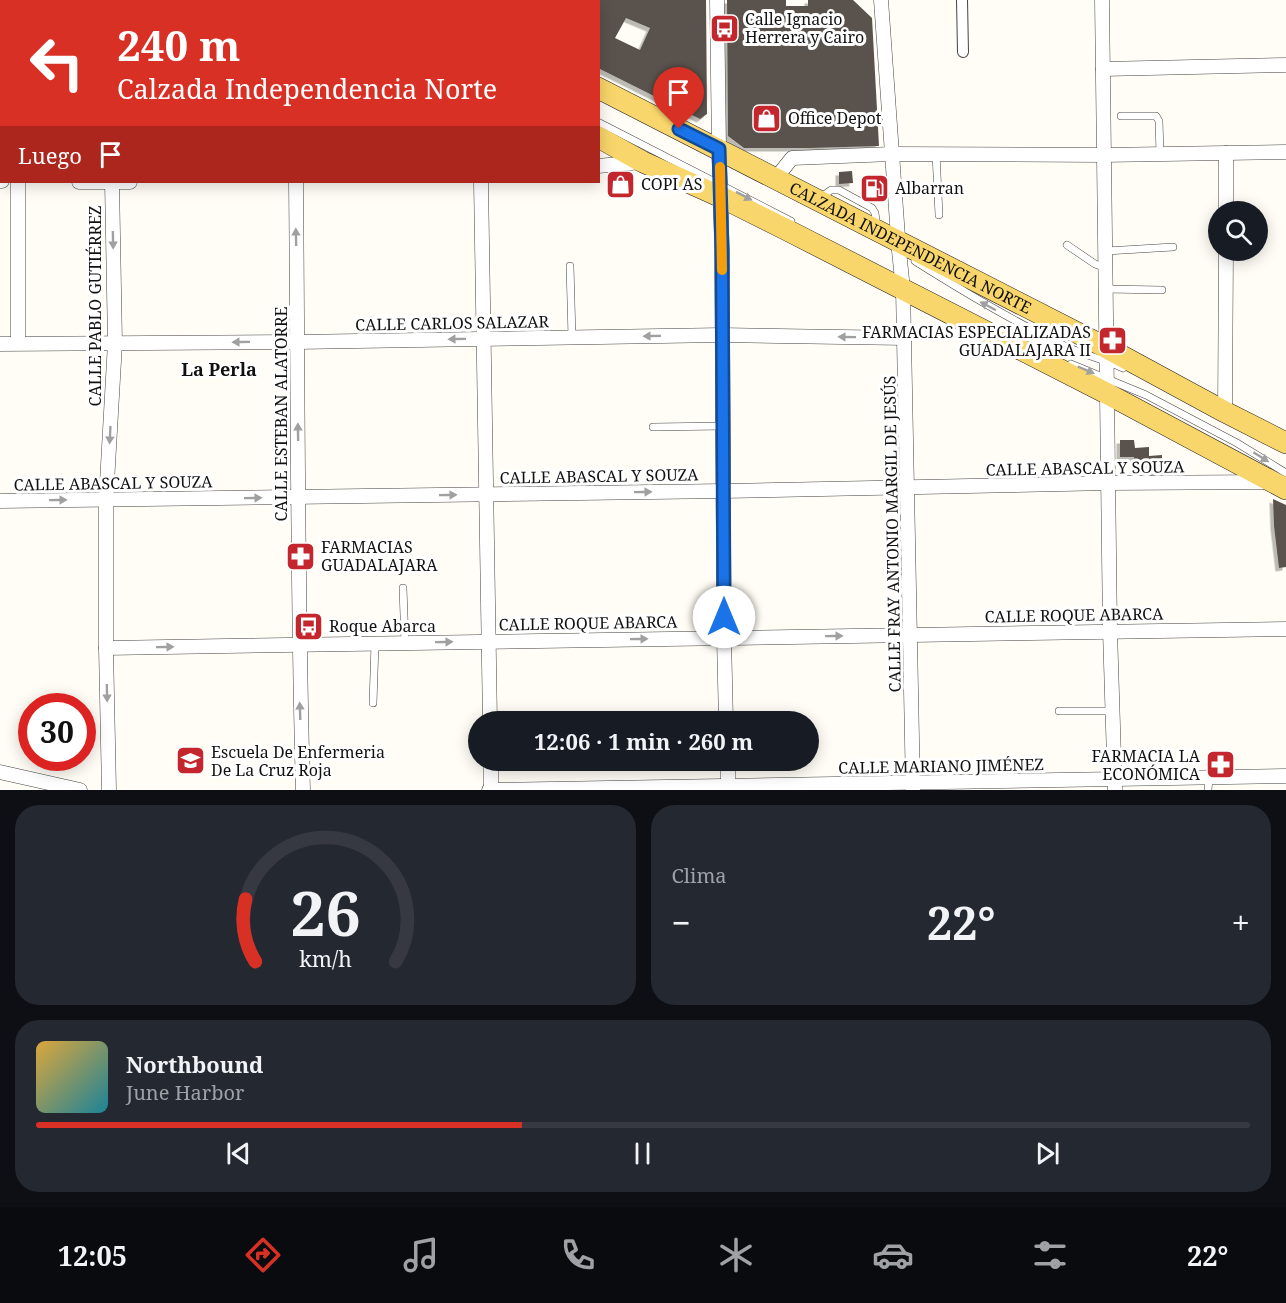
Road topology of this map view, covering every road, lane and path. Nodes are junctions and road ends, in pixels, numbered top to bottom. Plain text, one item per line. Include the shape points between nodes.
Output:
1 (717, 0) edge
2 (882, 0) edge
3 (962, 0) edge
4 (1102, 0) edge
5 (963, 52) dead end
6 (1286, 64) edge
7 (1102, 69) junction
8 (600, 89) edge
9 (1121, 116) dead end
10 (600, 123) edge
11 (600, 138) edge
12 (1226, 153) junction
13 (1286, 153) edge
14 (892, 154) junction
15 (936, 154) junction
16 (1160, 154) junction
17 (1103, 155) junction
18 (719, 157) junction
19 (643, 162) junction
20 (600, 166) edge
21 (776, 178) junction
22 (18, 183) edge
23 (112, 183) edge
24 (296, 183) edge
25 (481, 183) edge
26 (721, 190) junction
27 (1226, 201) edge
28 (939, 215) dead end
29 (801, 226) dead end
30 (891, 242) junction
31 (1067, 245) dead end
32 (1173, 248) dead end
33 (1106, 251) junction
34 (1226, 261) edge
35 (570, 266) dead end
36 (1106, 269) junction
37 (902, 281) junction
38 (1107, 289) junction
39 (1162, 290) dead end
40 (974, 316) dead end
41 (984, 321) dead end
42 (722, 335) junction
43 (572, 338) junction
44 (905, 338) junction
45 (483, 339) junction
46 (297, 342) junction
47 (18, 343) junction
48 (115, 343) junction
49 (0, 344) edge
50 (1107, 354) junction
51 (1064, 361) dead end
52 (1134, 373) dead end
53 (1144, 377) dead end
54 (1107, 386) junction
55 (1225, 412) junction
56 (653, 426) dead end
57 (723, 426) junction
58 (1286, 443) edge
59 (1286, 450) edge
60 (1281, 481) edge
61 (1109, 483) junction
62 (908, 487) junction
63 (724, 491) junction
64 (486, 494) junction
65 (299, 497) junction
66 (106, 500) junction
67 (0, 501) edge
68 (403, 588) dead end
69 (1286, 629) edge
70 (1110, 631) junction
71 (910, 634) junction
72 (724, 638) junction
73 (490, 641) junction
74 (405, 643) junction
75 (375, 644) junction
76 (298, 645) junction
77 (106, 648) junction
78 (373, 703) dead end
79 (490, 711) edge
80 (726, 711) edge
81 (1059, 711) dead end
82 (1113, 711) junction
83 (491, 771) edge
84 (728, 771) edge
85 (0, 772) edge
86 (1286, 776) edge
87 (1209, 784) edge
88 (1115, 785) edge
89 (913, 786) edge
90 (728, 788) edge
91 (80, 790) edge
92 (109, 790) edge
93 (303, 790) edge
94 (491, 790) edge

1 - 18 street
2 - 14 street, CALLE FRAY ANTONIO MARGIL DE JESÚS
3 - 5 street
4 - 7 street
6 - 7 street
7 - 17 street
8 - 18 main road, CALZADA INDEPENDENCIA NORTE
9 - 16 lane via 1156,116
10 - 26 lane
11 - 19 main road
12 - 13 street
12 - 16 street
12 - 27 street
14 - 15 street
14 - 21 street via 792,158
14 - 30 street, CALLE FRAY ANTONIO MARGIL DE JESÚS
15 - 17 street
15 - 28 lane
16 - 17 street
17 - 33 street
18 - 21 main road, CALZADA INDEPENDENCIA NORTE
18 - 26 street
19 - 20 street
19 - 26 main road
21 - 30 main road, CALZADA INDEPENDENCIA NORTE
22 - 47 street
23 -> 48 street, CALLE PABLO GUTIÉRREZ
46 -> 24 street, CALLE ESTEBAN ALATORRE
25 - 45 street
26 -> 29 lane
26 - 37 main road
26 - 42 street
30 - 37 street, CALLE FRAY ANTONIO MARGIL DE JESÚS
30 - 50 main road, CALZADA INDEPENDENCIA NORTE
31 - 36 lane
32 - 33 lane
33 - 36 street
34 - 55 street
35 - 43 lane
36 - 38 street
37 - 44 street, CALLE FRAY ANTONIO MARGIL DE JESÚS
37 - 54 main road
38 - 39 lane
38 - 50 street
40 -> 41 lane
42 -> 43 street, CALLE CARLOS SALAZAR
44 -> 42 street, CALLE CARLOS SALAZAR
42 - 57 street
43 - 45 street, CALLE CARLOS SALAZAR
44 - 62 street, CALLE FRAY ANTONIO MARGIL DE JESÚS
45 -> 46 street, CALLE CARLOS SALAZAR
45 - 64 street
46 -> 48 street, CALLE CARLOS SALAZAR
65 -> 46 street, CALLE ESTEBAN ALATORRE
47 - 48 street, CALLE CARLOS SALAZAR
47 - 49 street, CALLE CARLOS SALAZAR
48 -> 66 street, CALLE PABLO GUTIÉRREZ
50 - 52 lane
50 - 54 street
50 - 55 main road, CALZADA INDEPENDENCIA NORTE
51 -> 54 lane
53 - 59 lane
54 -> 60 main road
54 - 61 street
55 - 58 main road, CALZADA INDEPENDENCIA NORTE
56 - 57 lane
57 - 63 street
60 - 61 street, CALLE ABASCAL Y SOUZA
61 - 62 street, CALLE ABASCAL Y SOUZA
61 - 70 street
62 - 63 street, CALLE ABASCAL Y SOUZA
62 - 71 street, CALLE FRAY ANTONIO MARGIL DE JESÚS
64 -> 63 street, CALLE ABASCAL Y SOUZA
63 - 72 street
65 -> 64 street, CALLE ABASCAL Y SOUZA
64 - 73 street
66 -> 65 street, CALLE ABASCAL Y SOUZA
65 - 76 street, CALLE ESTEBAN ALATORRE
67 -> 66 street, CALLE ABASCAL Y SOUZA
66 - 77 street, CALLE PABLO GUTIÉRREZ
68 - 74 lane
69 - 70 street, CALLE ROQUE ABARCA
70 - 71 street, CALLE ROQUE ABARCA
70 - 82 street
72 -> 71 street, CALLE ROQUE ABARCA
71 - 89 street, CALLE FRAY ANTONIO MARGIL DE JESÚS
73 -> 72 street, CALLE ROQUE ABARCA
72 - 80 street
74 -> 73 street, CALLE ROQUE ABARCA
73 - 79 street
74 - 75 street, CALLE ROQUE ABARCA
75 - 76 street, CALLE ROQUE ABARCA
75 - 78 lane
77 -> 76 street, CALLE ROQUE ABARCA
93 -> 76 street, CALLE ESTEBAN ALATORRE
77 -> 92 street, CALLE PABLO GUTIÉRREZ
81 - 82 lane
82 - 88 street
83 - 94 street
84 - 90 street
85 - 91 street
86 - 87 street, CALLE MARIANO JIMÉNEZ
87 - 88 street, CALLE MARIANO JIMÉNEZ
88 - 89 street, CALLE MARIANO JIMÉNEZ
89 - 90 street, CALLE MARIANO JIMÉNEZ
90 - 94 street, CALLE MARIANO JIMÉNEZ

